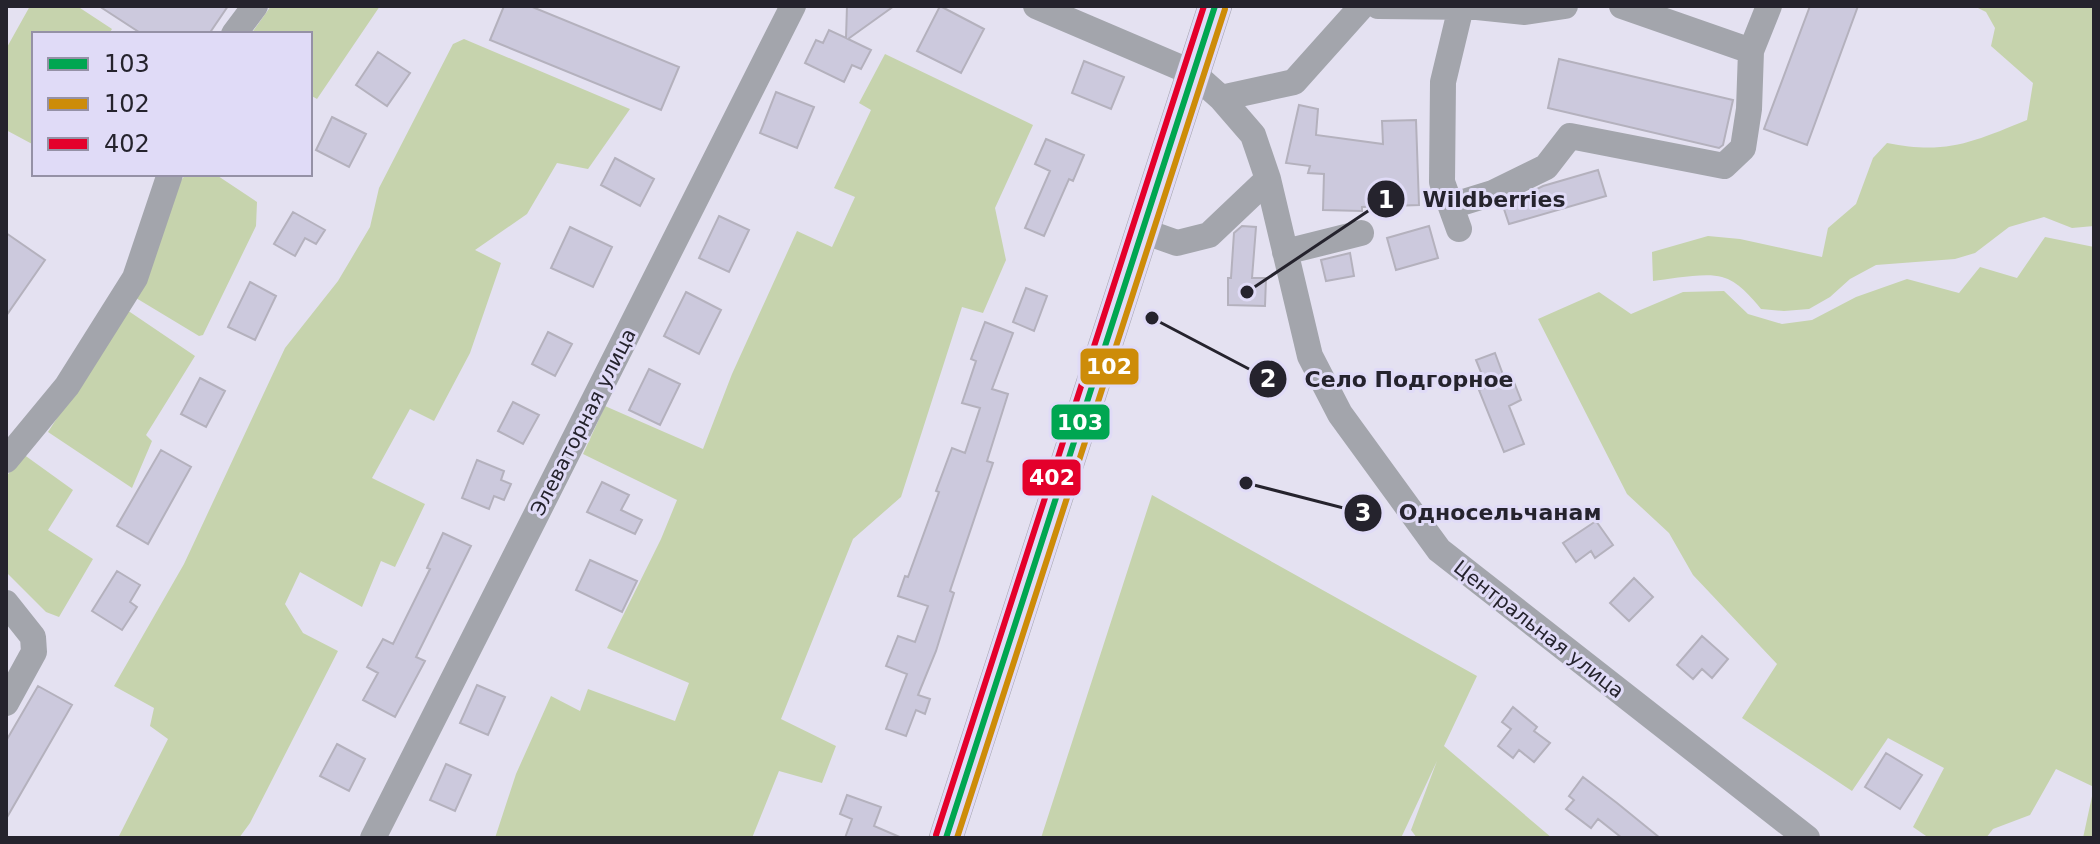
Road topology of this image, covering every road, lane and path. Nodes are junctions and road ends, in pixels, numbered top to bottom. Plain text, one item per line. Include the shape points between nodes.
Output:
1 (255, 6) edge
2 (793, 6) edge
3 (1036, 6) edge
4 (1215, 6) edge
5 (1362, 6) edge
6 (1378, 6) edge
7 (1565, 6) edge
8 (1622, 6) edge
9 (1769, 6) edge
10 (1461, 7) edge
11 (1505, 8) edge
12 (236, 32) edge
13 (1751, 51) junction
14 (1193, 73) junction
15 (1221, 98) junction
16 (169, 176) edge
17 (1268, 179) junction
18 (1143, 231) junction
19 (1361, 233) dead end
20 (1285, 252) junction
21 (6, 460) edge
22 (6, 603) edge
23 (6, 703) edge
24 (373, 838) edge
25 (946, 838) edge
26 (1807, 838) edge

1 - 12 street
2 - 24 street, Элеваторная улица
3 - 14 street
4 - 14 main road
5 - 15 street via 1294,82
6 - 10 street
7 - 11 street via 1525,12
8 - 13 street
9 - 13 street
10 - 11 street
10 - 13 street via 1443,82 1442,182 1455,218 1546,167 1570,136 1724,166 1743,148
14 - 15 street, Центральная улица
14 - 18 main road
15 - 17 street, Центральная улица via 1253,135
16 - 21 street via 135,278 67,386
17 - 18 street via 1209,235 1177,243
17 - 20 street, Центральная улица
18 - 25 main road
19 - 20 street
20 - 26 street, Центральная улица via 1310,356 1340,414 1439,550
22 - 23 street via 33,637 34,652

